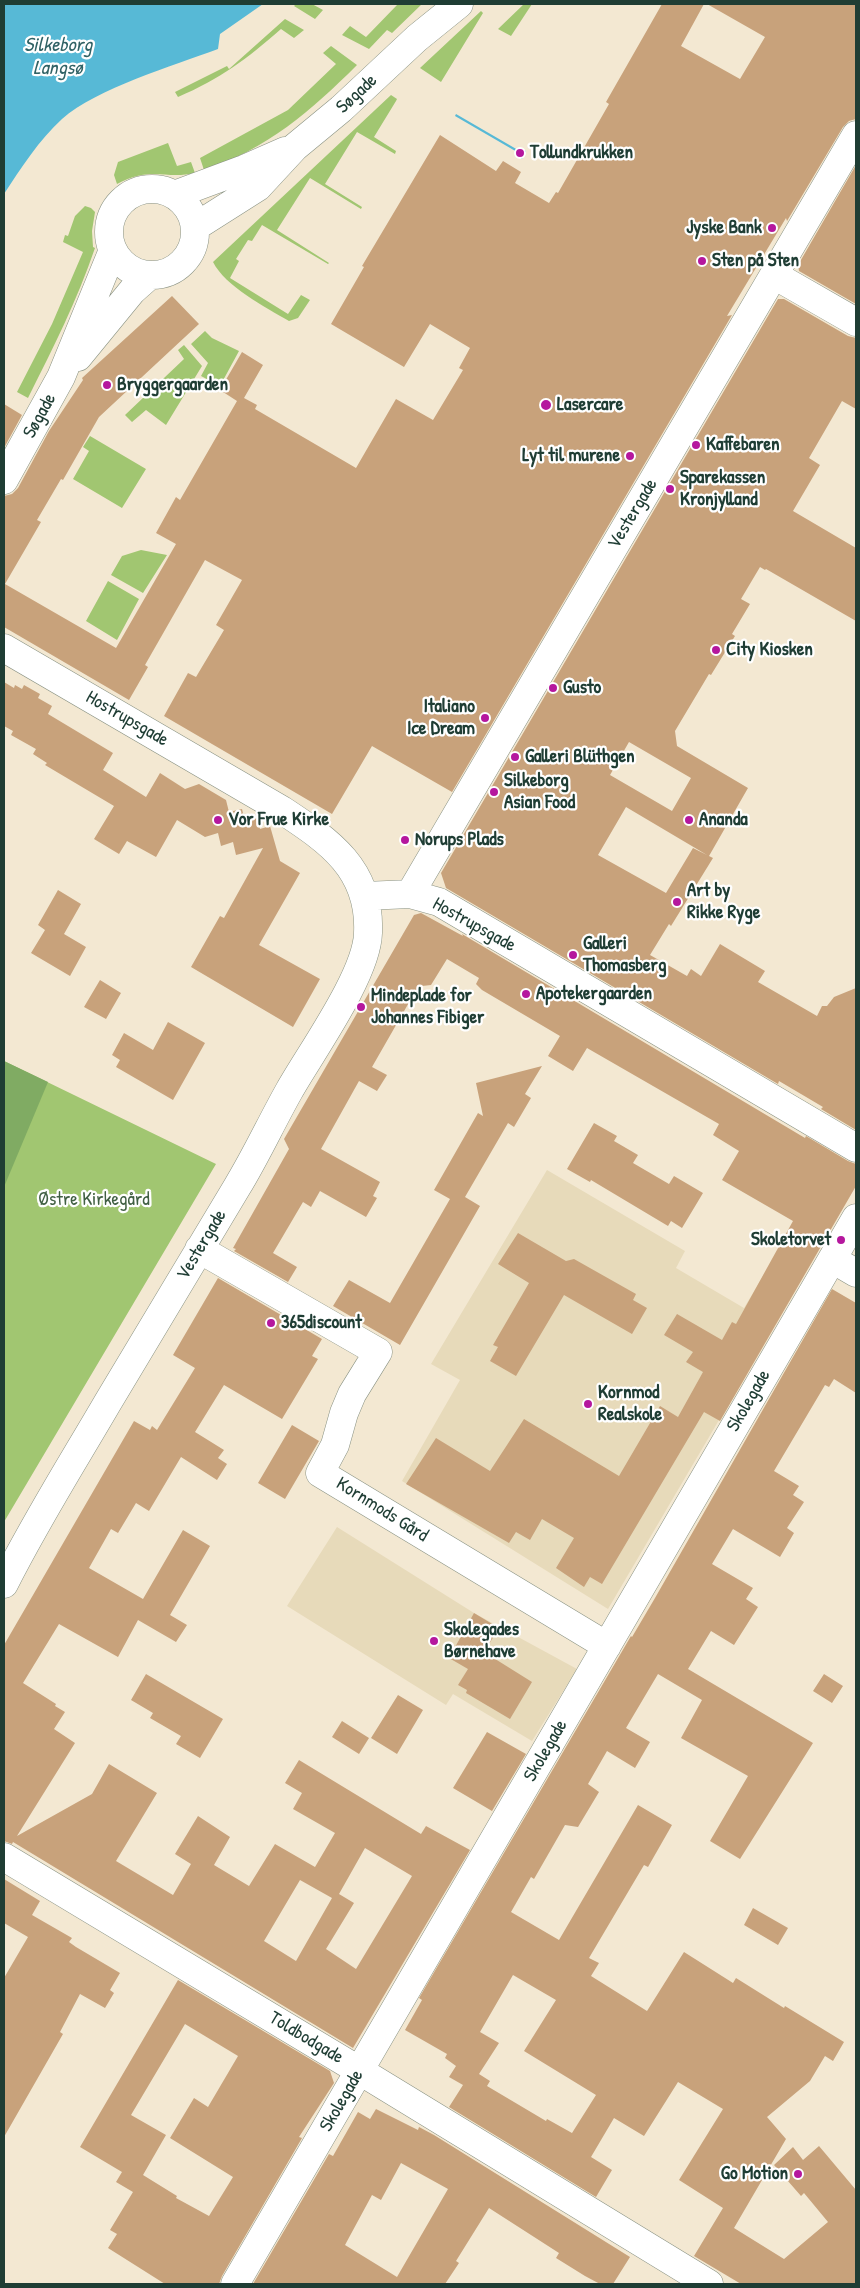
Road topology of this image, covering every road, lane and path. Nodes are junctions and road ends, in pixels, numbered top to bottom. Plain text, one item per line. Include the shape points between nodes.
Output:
1 (446, 4) edge
2 (459, 4) edge
3 (417, 38) junction
4 (856, 135) edge
5 (295, 147) junction
6 (174, 195) junction
7 (194, 227) junction
8 (113, 250) junction
9 (150, 275) junction
10 (774, 275) junction
11 (856, 322) edge
12 (61, 377) junction
13 (4, 480) edge
14 (4, 648) edge
15 (410, 894) junction
16 (365, 896) junction
17 (856, 1148) edge
18 (856, 1218) edge
19 (199, 1249) junction
20 (832, 1259) junction
21 (856, 1273) edge
22 (4, 1584) edge
23 (607, 1646) junction
24 (4, 1857) edge
25 (360, 2071) junction
26 (235, 2284) edge
27 (709, 2284) edge

1 - 3 street, Søgade
2 - 3 street, Søgade
3 - 5 street, Søgade via 341,110
4 - 10 street, Vestergade
5 - 6 street, Søgade
5 - 7 street, Søgade via 258,187
6 - 7 street via 188,208
6 - 8 street via 147,189 122,201 109,224
7 - 9 street via 193,246 186,259 166,273
8 - 9 street via 128,268
8 - 12 street, Søgade
9 - 12 street, Søgade via 132,291
10 - 11 street
10 - 15 street, Vestergade
12 - 13 street, Søgade
14 - 16 street, Hostrupsgade via 319,834 347,861
15 - 16 street, Hostrupsgade
15 - 17 street, Hostrupsgade via 439,902
16 - 19 street, Vestergade via 368,936 350,986
18 - 20 street, Skolegade
19 - 22 street, Vestergade
19 - 23 street, Kornmods Gård via 378,1352 352,1394 335,1445 320,1473
20 - 21 street
20 - 23 street, Skolegade
23 - 25 street, Skolegade
24 - 25 street, Toldbodgade
25 - 26 street, Skolegade
25 - 27 street, Toldbodgade

